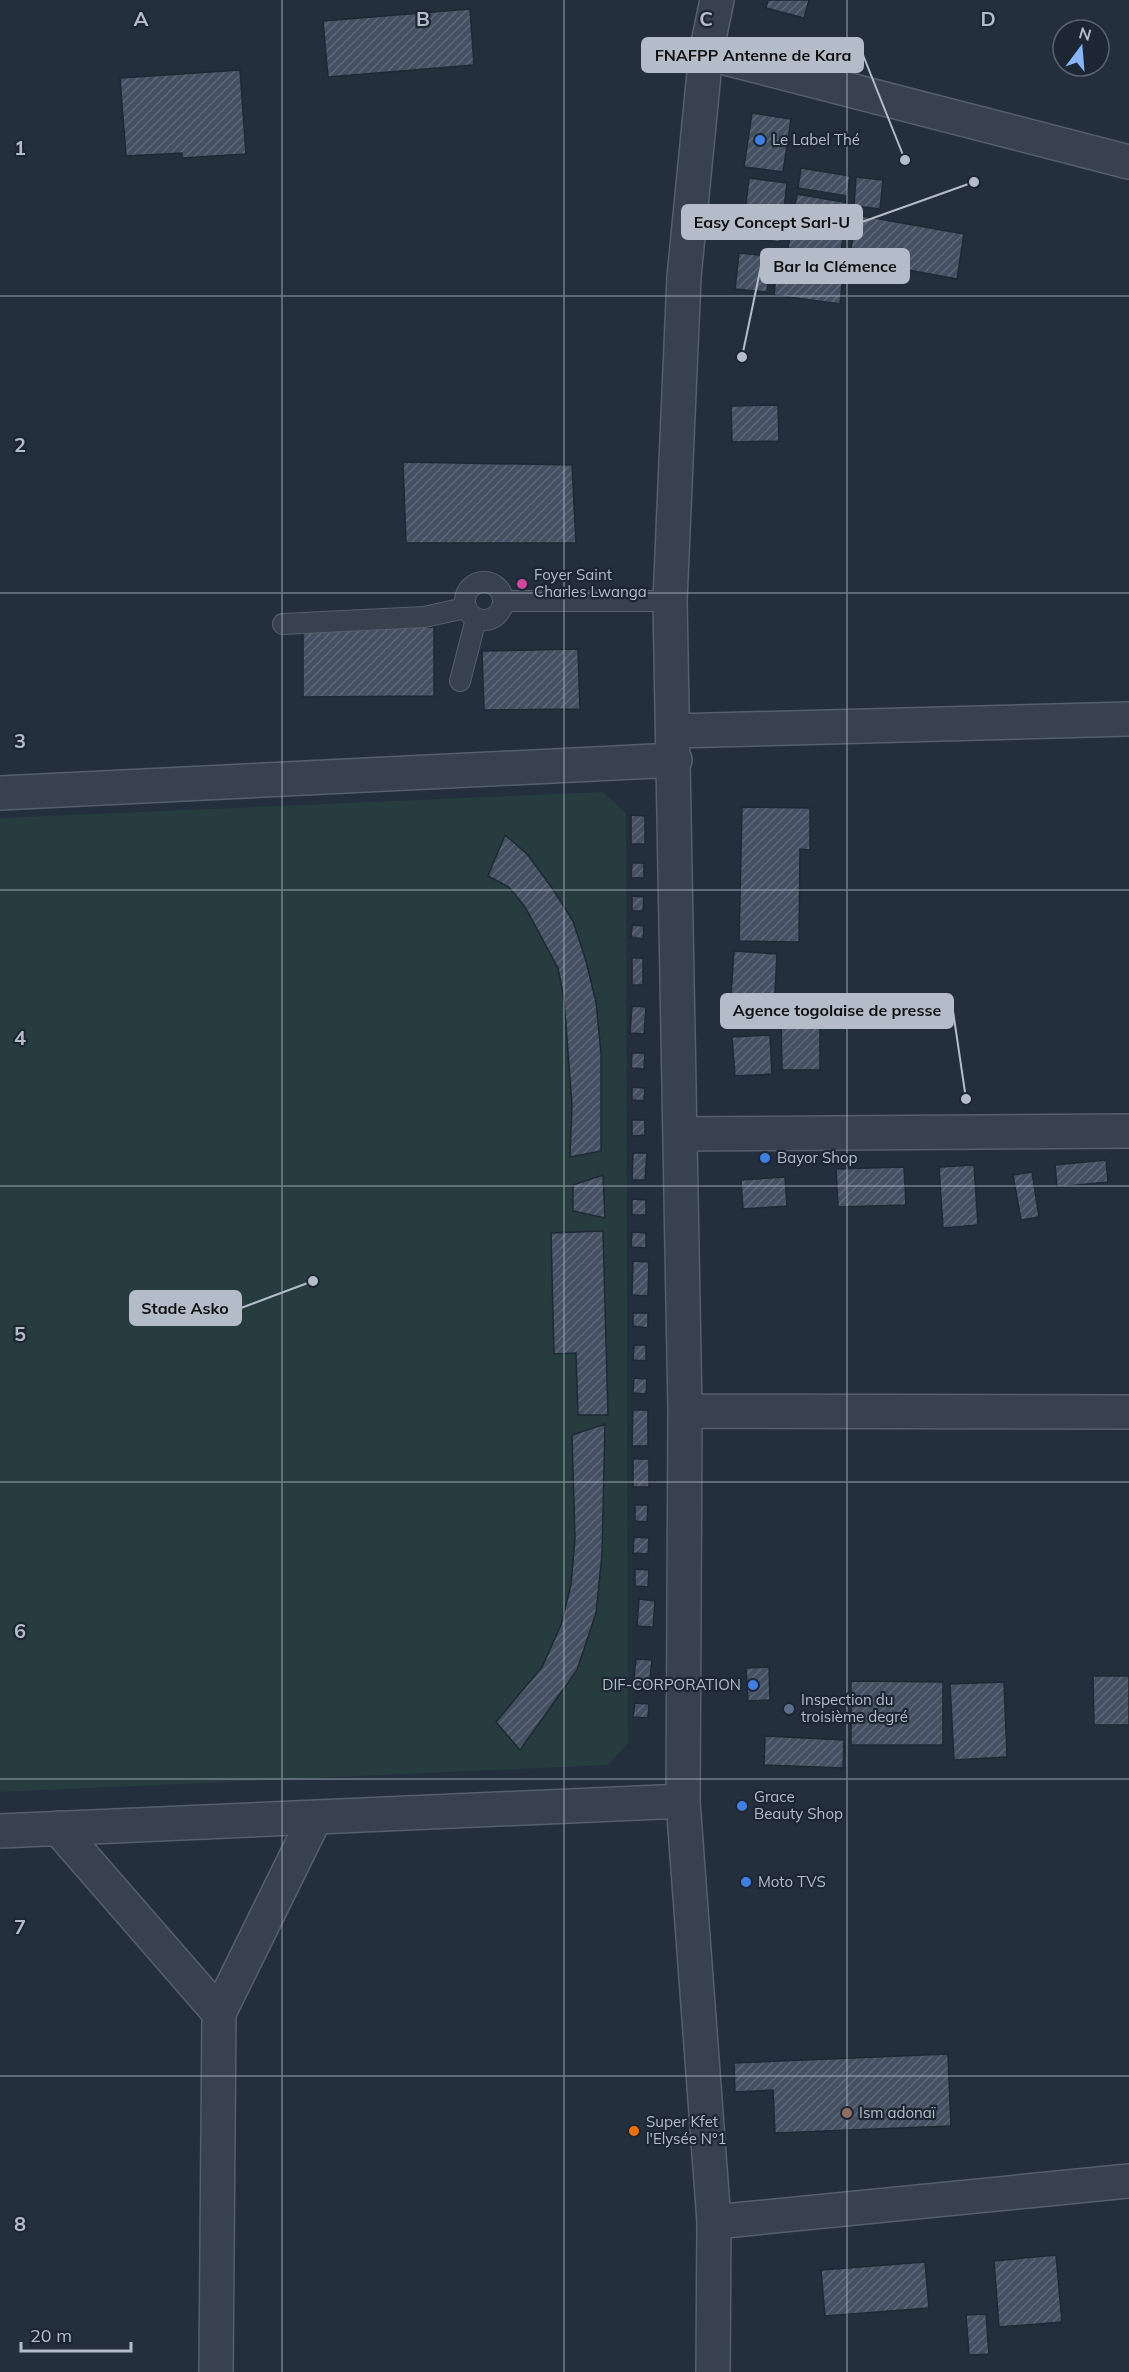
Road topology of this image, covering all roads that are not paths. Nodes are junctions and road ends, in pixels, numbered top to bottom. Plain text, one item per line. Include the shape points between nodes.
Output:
1 (717, 0) edge
2 (706, 52) junction
3 (1129, 162) edge
4 (670, 601) junction
5 (503, 602) junction
6 (470, 614) junction
7 (283, 624) dead end
8 (460, 681) dead end
9 (1129, 719) edge
10 (675, 745) junction
11 (0, 794) edge
12 (1129, 1131) edge
13 (681, 1134) junction
14 (685, 1411) junction
15 (1129, 1412) edge
16 (683, 1801) junction
17 (315, 1818) junction
18 (58, 1828) junction
19 (0, 1831) edge
20 (219, 2013) junction
21 (1129, 2181) edge
22 (714, 2222) junction
23 (216, 2372) edge
24 (713, 2372) edge

1 - 2 street
2 - 3 street
2 - 4 street via 684,277
4 - 5 lane
4 - 10 street
5 - 6 lane via 497,615 483,621
5 - 6 lane via 498,587 476,582 466,593
6 - 7 lane
6 - 8 lane
9 - 10 street
10 - 11 street
10 - 13 street
12 - 13 street
13 - 14 street
14 - 15 street
14 - 16 street
16 - 17 street
16 - 22 street
17 - 18 street
17 - 20 street
18 - 19 street
18 - 20 street
20 - 23 street
21 - 22 street
22 - 24 street

